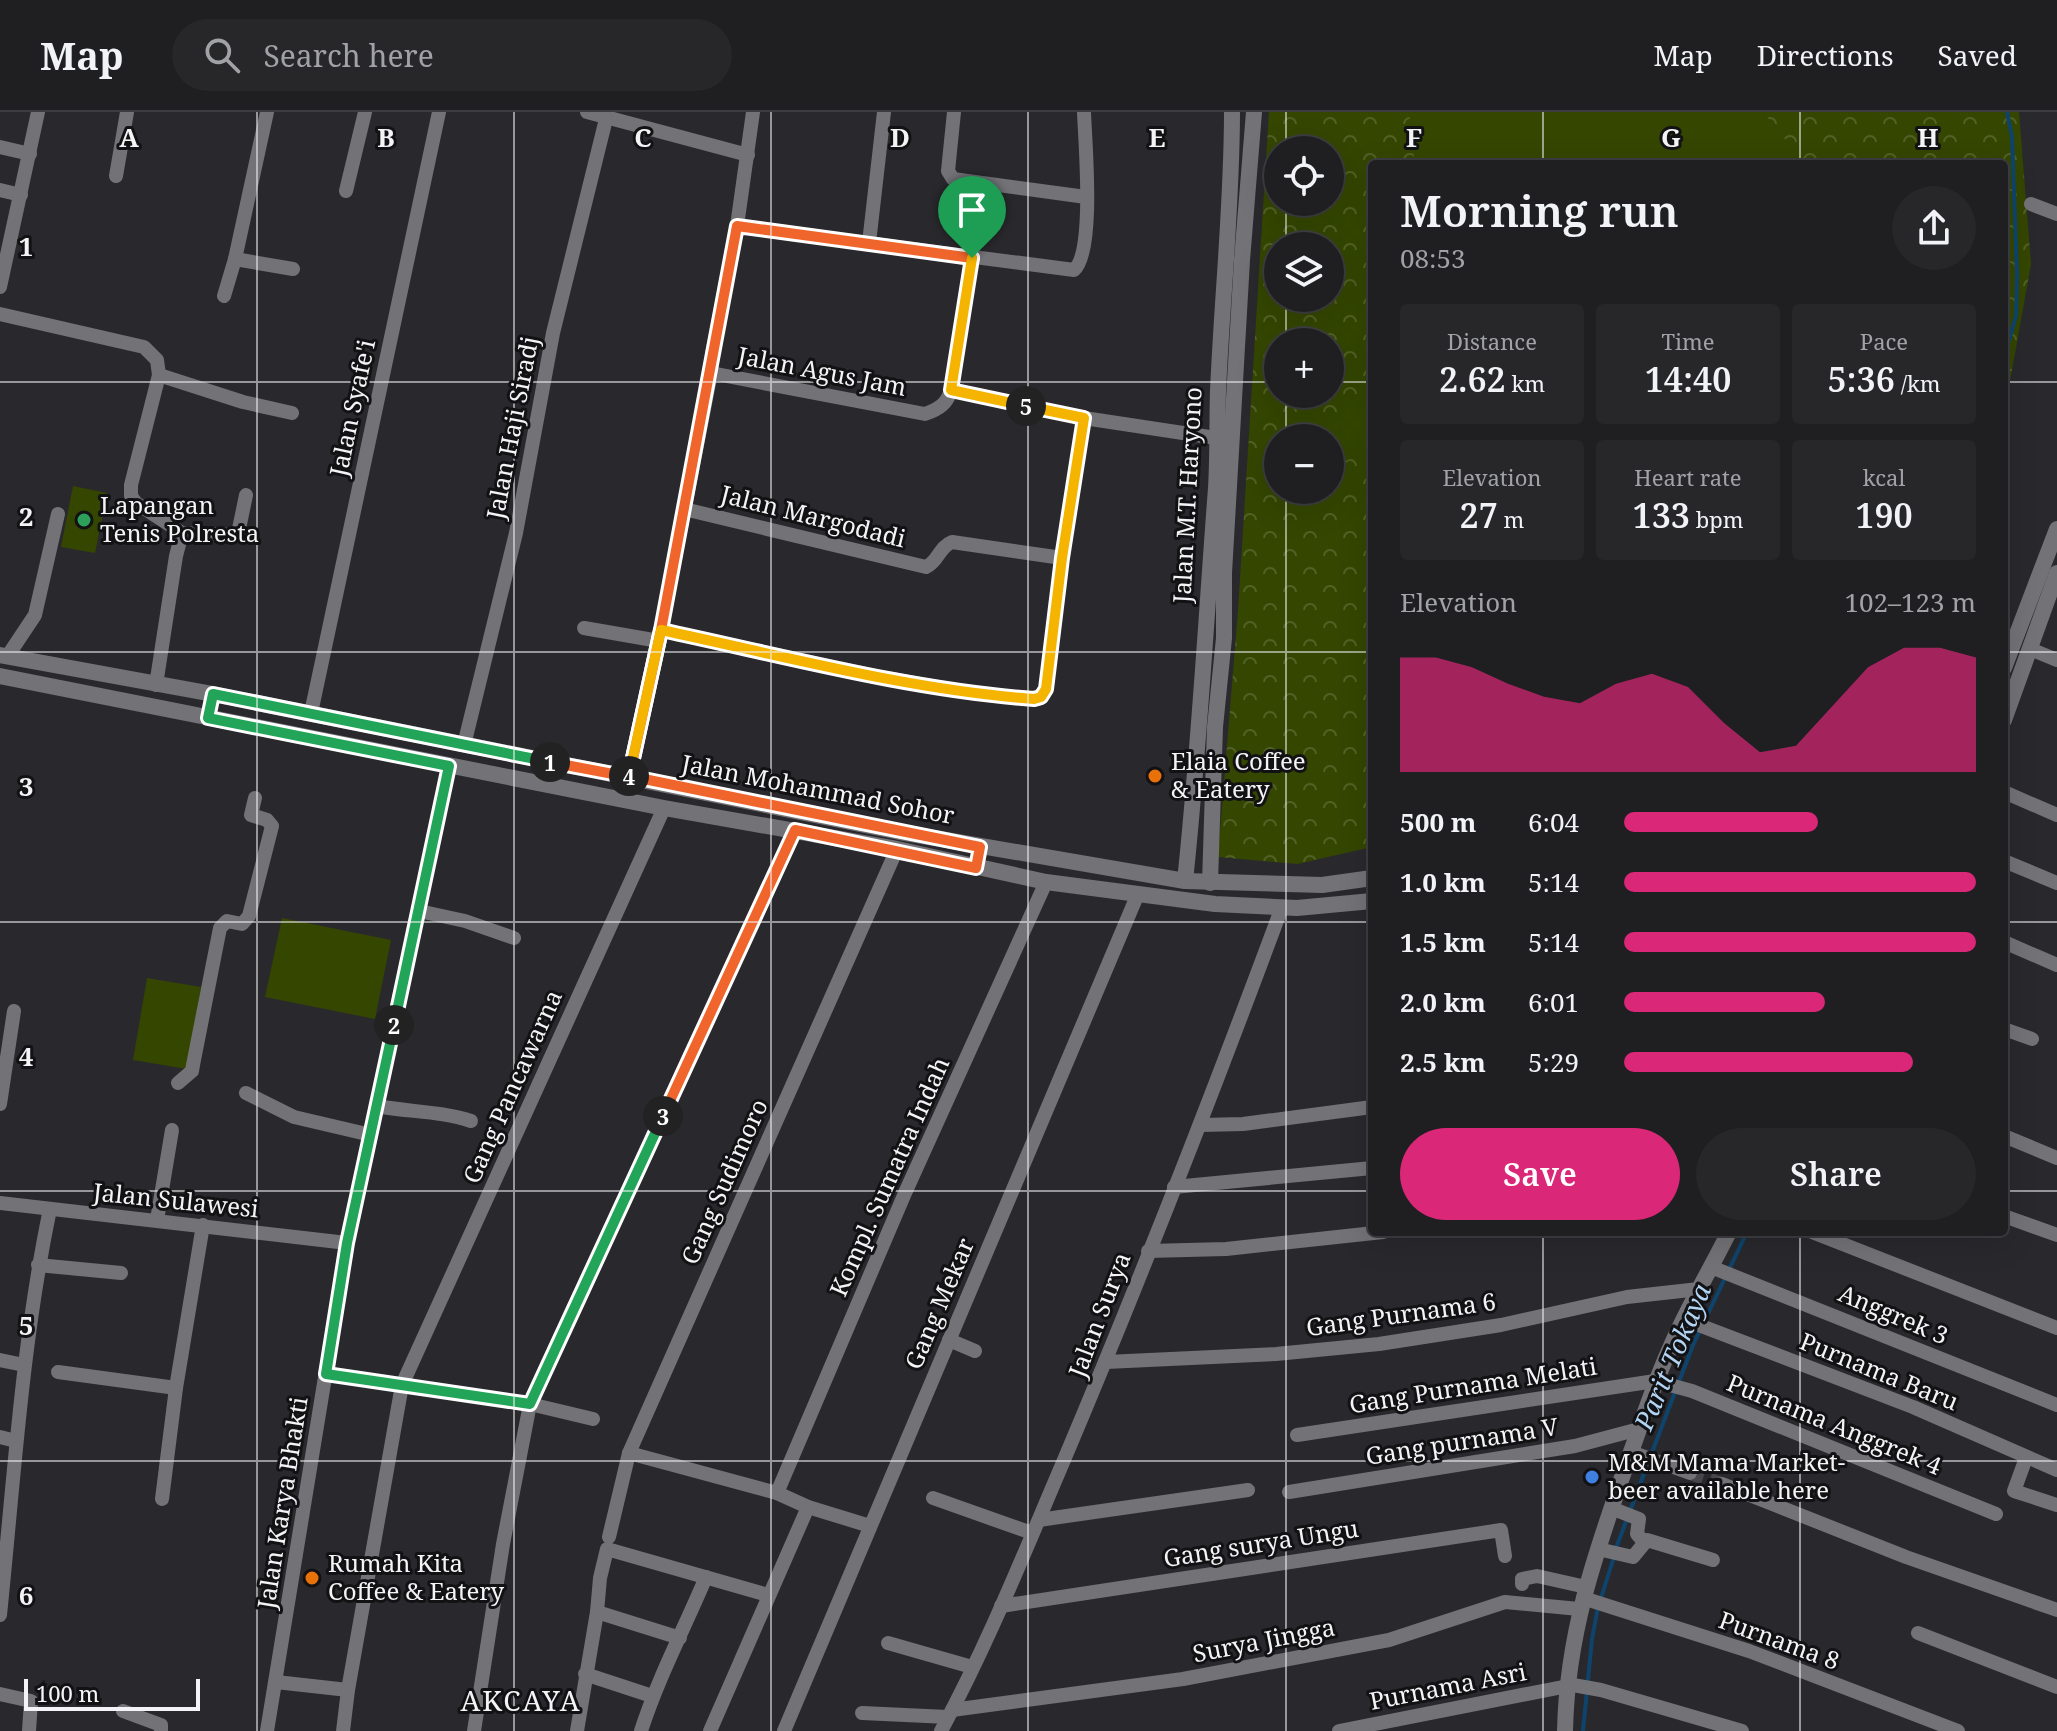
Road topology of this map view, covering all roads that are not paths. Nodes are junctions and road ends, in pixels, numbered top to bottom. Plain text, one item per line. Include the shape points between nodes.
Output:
1 (38, 112) edge
2 (127, 112) edge
3 (267, 112) edge
4 (365, 112) edge
5 (439, 112) edge
6 (587, 112) edge
7 (753, 112) edge
8 (884, 112) edge
9 (954, 112) edge
10 (1084, 112) edge
11 (1232, 112) edge
12 (1254, 112) edge
13 (606, 119) junction
14 (0, 147) edge
15 (30, 154) junction
16 (748, 155) junction
17 (116, 176) dead end
18 (0, 190) edge
19 (346, 191) dead end
20 (21, 195) junction
21 (1086, 197) junction
22 (2031, 204) dead end
23 (2057, 214) edge
24 (737, 226) junction
25 (869, 243) junction
26 (4, 255) edge
27 (972, 258) junction
28 (235, 259) junction
29 (293, 269) dead end
30 (0, 287) edge
31 (224, 296) dead end
32 (0, 314) edge
33 (1231, 335) junction
34 (711, 373) junction
35 (159, 375) junction
36 (951, 390) junction
37 (292, 413) dead end
38 (1084, 418) junction
39 (1216, 438) junction
40 (246, 495) dead end
41 (684, 509) junction
42 (58, 514) dead end
43 (2057, 529) edge
44 (182, 533) junction
45 (1062, 558) junction
46 (1216, 573) junction
47 (2057, 573) edge
48 (2052, 604) edge
49 (584, 628) dead end
50 (660, 636) junction
51 (2030, 649) junction
52 (3, 656) edge
53 (2008, 658) edge
54 (2057, 660) edge
55 (0, 676) edge
56 (156, 685) junction
57 (213, 694) junction
58 (2008, 709) edge
59 (311, 713) junction
60 (208, 718) junction
61 (464, 745) junction
62 (551, 762) junction
63 (1206, 765) junction
64 (449, 766) junction
65 (629, 777) junction
66 (550, 785) junction
67 (2008, 794) edge
68 (255, 798) dead end
69 (664, 808) junction
70 (2057, 815) edge
71 (795, 830) junction
72 (980, 847) junction
73 (897, 849) junction
74 (2008, 863) edge
75 (976, 868) junction
76 (1367, 880) edge
77 (1185, 881) junction
78 (1046, 882) junction
79 (1210, 883) junction
80 (2057, 883) edge
81 (1137, 896) junction
82 (1366, 902) edge
83 (1282, 907) junction
84 (419, 911) junction
85 (514, 938) dead end
86 (2008, 944) edge
87 (2057, 965) edge
88 (14, 1011) dead end
89 (2008, 1030) edge
90 (2032, 1039) dead end
91 (178, 1083) dead end
92 (246, 1093) dead end
93 (0, 1104) edge
94 (377, 1106) junction
95 (1368, 1108) edge
96 (471, 1121) dead end
97 (1201, 1125) junction
98 (172, 1130) dead end
99 (371, 1135) junction
100 (2008, 1138) edge
101 (2057, 1158) edge
102 (1368, 1168) edge
103 (1174, 1187) junction
104 (0, 1203) edge
105 (50, 1209) junction
106 (2008, 1217) edge
107 (157, 1220) junction
108 (203, 1225) junction
109 (1368, 1234) edge
110 (2057, 1235) edge
111 (1727, 1236) edge
112 (1822, 1236) edge
113 (347, 1243) junction
114 (1148, 1251) junction
115 (38, 1265) junction
116 (1714, 1268) junction
117 (121, 1273) dead end
118 (1699, 1289) junction
119 (1687, 1321) junction
120 (2057, 1328) edge
121 (949, 1340) junction
122 (975, 1351) dead end
123 (0, 1360) edge
124 (1106, 1362) junction
125 (24, 1365) junction
126 (58, 1372) dead end
127 (326, 1374) junction
128 (1660, 1382) junction
129 (402, 1385) junction
130 (176, 1388) junction
131 (530, 1404) junction
132 (2057, 1405) edge
133 (593, 1419) dead end
134 (1639, 1429) junction
135 (1297, 1435) dead end
136 (0, 1437) edge
137 (16, 1441) junction
138 (629, 1453) junction
139 (1634, 1453) junction
140 (2026, 1458) junction
141 (2057, 1470) edge
142 (1690, 1473) tunnel mouth
143 (1722, 1484) tunnel mouth
144 (1248, 1490) dead end
145 (1289, 1492) dead end
146 (777, 1493) junction
147 (933, 1498) dead end
148 (162, 1499) dead end
149 (2057, 1505) edge
150 (808, 1507) junction
151 (1614, 1509) junction
152 (5, 1514) edge
153 (1996, 1514) dead end
154 (870, 1526) junction
155 (1036, 1526) junction
156 (1643, 1541) junction
157 (608, 1543) junction
158 (1598, 1549) junction
159 (1505, 1556) dead end
160 (1713, 1560) dead end
161 (706, 1577) junction
162 (1522, 1584) dead end
163 (1, 1590) edge
164 (768, 1595) junction
165 (1583, 1598) junction
166 (1001, 1606) junction
167 (2057, 1610) edge
168 (597, 1612) junction
169 (0, 1615) edge
170 (1918, 1633) dead end
171 (680, 1638) junction
172 (888, 1643) dead end
173 (972, 1667) junction
174 (585, 1674) junction
175 (276, 1682) junction
176 (1570, 1686) junction
177 (2057, 1687) edge
178 (348, 1690) junction
179 (0, 1694) edge
180 (652, 1696) junction
181 (123, 1711) dead end
182 (862, 1713) dead end
183 (950, 1714) junction
184 (29, 1731) edge
185 (161, 1731) edge
186 (267, 1731) edge
187 (343, 1731) edge
188 (474, 1731) edge
189 (577, 1731) edge
190 (641, 1731) edge
191 (710, 1731) edge
192 (784, 1731) edge
193 (941, 1731) edge
194 (1339, 1731) edge
195 (1565, 1731) edge
196 (1742, 1731) edge
197 (1958, 1731) edge

1 - 15 street
2 - 17 street
3 - 28 street
4 - 19 street
5 - 59 street, Jalan Syafe'i
6 - 13 street
7 - 16 street
8 - 25 street
9 - 21 street via 948,171 953,179
10 - 21 street
11 - 33 street, Jalan M.T. Haryono via 1226,246
12 - 33 street
13 - 16 street
13 - 61 street, Jalan Haji Siradj via 553,333 516,533
14 - 15 street
15 - 20 street
16 - 24 street
18 - 20 street
20 - 26 street
21 - 27 street via 1085,250 1073,270
22 - 23 street
24 - 25 street
24 - 34 street
25 - 27 street
26 - 30 street
27 - 36 street
28 - 29 street
28 - 31 street
32 - 35 street via 144,347 157,360
33 - 39 street, Jalan M.T. Haryono
33 - 46 street
34 - 36 street, Jalan Agus Jam via 925,414 941,407
34 - 41 street
35 - 37 street
35 - 44 street via 131,496
36 - 38 street
38 - 39 street
38 - 45 street
39 - 46 street, Jalan M.T. Haryono
40 - 44 street via 234,535
41 - 45 street, Jalan Margodadi via 926,567 952,542
41 - 50 street
42 - 52 street via 35,615
43 - 53 street
44 - 56 street
45 - 50 street via 1046,689 1037,699 971,693
46 - 63 street, Jalan M.T. Haryono
47 - 48 street
48 - 51 street
49 - 50 street
50 - 65 street
51 - 54 street
51 - 58 street
52 - 56 street, Jalan Mohammad Sohor
55 - 60 street, Jalan Mohammad Sohor
56 - 57 street, Jalan Mohammad Sohor
57 - 59 street, Jalan Mohammad Sohor
57 - 60 street
59 - 61 street, Jalan Mohammad Sohor
60 - 64 street, Jalan Mohammad Sohor
61 - 62 street, Jalan Mohammad Sohor
62 - 65 street, Jalan Mohammad Sohor
62 - 66 street
63 - 77 street, Jalan M.T. Haryono
63 - 79 street
64 - 66 street, Jalan Mohammad Sohor
64 - 84 street, Jalan Karya Bhakti
65 - 72 street, Jalan Mohammad Sohor
66 - 69 street, Jalan Mohammad Sohor
67 - 70 street
68 - 91 street via 251,815 272,826 249,916 242,924 227,921 220,928 192,1071
69 - 71 street, Jalan Mohammad Sohor
69 - 129 street, Gang Pancawarna
71 - 73 street, Jalan Mohammad Sohor
71 - 131 street
72 - 75 street
72 - 77 street, Jalan Mohammad Sohor
73 - 75 street, Jalan Mohammad Sohor
73 - 138 street, Gang Sudimoro
74 - 80 street
75 - 78 street, Jalan Mohammad Sohor
76 - 79 street, Jalan Mohammad Sohor via 1322,885
76 - 82 street
77 - 79 street, Jalan Mohammad Sohor
78 - 81 street, Jalan Mohammad Sohor
78 - 146 street, Kompl. Sumatra Indah
81 - 83 street, Jalan Mohammad Sohor
81 - 121 street, Gang Mekar
82 - 83 street, Jalan Mohammad Sohor
83 - 97 street, Jalan Surya
84 - 85 street
84 - 94 street, Jalan Karya Bhakti
86 - 87 street
88 - 93 street
89 - 90 street
92 - 99 street via 294,1117
94 - 96 street
94 - 99 street, Jalan Karya Bhakti
95 - 97 street
97 - 103 street, Jalan Surya
98 - 107 street
99 - 113 street, Jalan Karya Bhakti
100 - 101 street
102 - 103 street
103 - 114 street, Jalan Surya
104 - 105 street, Jalan Sulawesi
105 - 107 street, Jalan Sulawesi
105 - 115 street
106 - 110 street
107 - 108 street, Jalan Sulawesi
108 - 113 street, Jalan Sulawesi
108 - 130 street
109 - 114 street via 1226,1249
111 - 116 street
112 - 120 street
113 - 127 street, Jalan Karya Bhakti
114 - 124 street, Jalan Surya
115 - 117 street
115 - 125 street
116 - 118 street
116 - 132 street, Anggrek 3
118 - 119 street
118 - 124 street, Gang Purnama 6 via 1627,1297 1501,1325 1379,1344
119 - 128 street
119 - 140 street, Purnama Baru via 1913,1407
121 - 122 street
121 - 154 street, Gang Mekar
123 - 125 street
124 - 155 street, Jalan Surya
125 - 137 street
126 - 130 street
127 - 129 street
127 - 175 street, Jalan Karya Bhakti
128 - 134 street
128 - 135 street, Gang Purnama Melati
128 - 153 street, Purnama Anggrek 4
129 - 131 street
129 - 178 street, Gang Pancawarna
130 - 148 street
131 - 133 street
131 - 188 street
134 - 139 street
134 - 145 street, Gang purnama V via 1575,1446
136 - 137 street
137 - 152 street
138 - 146 street
138 - 157 street, Gang Sudimoro
139 - 142 street
139 - 151 street
140 - 141 street, Purnama Baru
140 - 149 street via 2014,1491
143 - 167 street
144 - 155 street
146 - 150 street
147 - 155 street
150 - 154 street
150 - 164 street
151 - 156 street via 1641,1521 1637,1536
151 - 158 street
152 - 163 street
154 - 192 street, Gang Mekar
155 - 166 street, Jalan Surya
156 - 158 street via 1633,1557
156 - 160 street
157 - 161 street
157 - 168 street, Gang Sudimoro
158 - 165 street
159 - 166 street, Gang surya Ungu via 1501,1530
161 - 164 street
161 - 171 street
162 - 165 street via 1522,1579 1537,1576
163 - 169 street
164 - 191 street
165 - 176 street
165 - 183 street, Surya Jingga via 1505,1602 1389,1640 1183,1679
165 - 197 street, Purnama 8 via 1749,1651
166 - 173 street, Jalan Surya
168 - 171 street
168 - 174 street, Gang Sudimoro
170 - 177 street
171 - 180 street
172 - 173 street
173 - 183 street, Jalan Surya
174 - 180 street
174 - 189 street, Gang Sudimoro
175 - 178 street
175 - 186 street, Jalan Karya Bhakti
176 - 194 street, Purnama Asri
176 - 195 street
176 - 196 street
178 - 187 street, Gang Pancawarna
179 - 184 street via 31,1701
180 - 190 street
181 - 185 street via 156,1721
182 - 183 street, Surya Jingga
183 - 193 street, Jalan Surya

